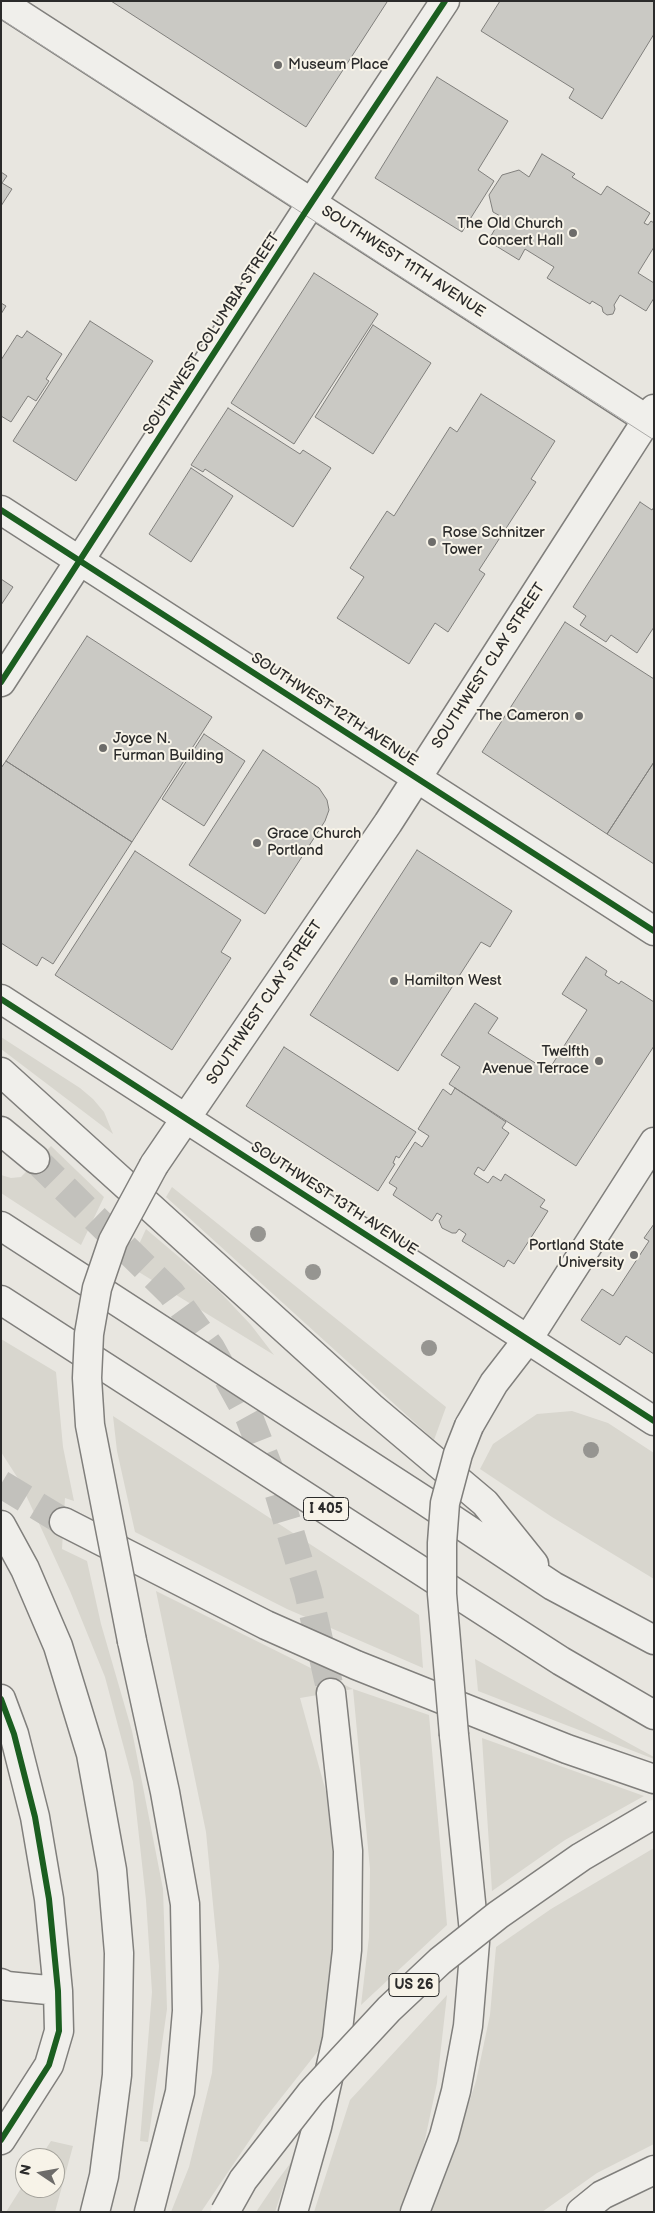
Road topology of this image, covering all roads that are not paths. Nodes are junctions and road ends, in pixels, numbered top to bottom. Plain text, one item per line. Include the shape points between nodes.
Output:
1 (445, 1) edge
2 (1, 2) edge
3 (312, 203) junction
4 (651, 418) edge
5 (1, 510) edge
6 (80, 560) junction
7 (1, 682) edge
8 (417, 778) junction
9 (654, 931) edge
10 (1, 999) edge
11 (1, 1072) edge
12 (186, 1118) junction
13 (1, 1131) edge
14 (654, 1142) edge
15 (35, 1159) tunnel mouth
16 (1, 1226) edge
17 (1, 1300) edge
18 (528, 1339) junction
19 (654, 1421) edge
20 (64, 1522) tunnel mouth
21 (1, 1525) edge
22 (552, 1586) junction
23 (654, 1640) edge
24 (331, 1693) tunnel mouth
25 (1, 1699) edge
26 (654, 1715) edge
27 (654, 1779) edge
28 (654, 1814) edge
29 (1, 1982) edge
30 (58, 1991) junction
31 (1, 2140) edge
32 (654, 2170) edge
33 (95, 2212) edge
34 (149, 2212) edge
35 (225, 2212) edge
36 (293, 2212) edge
37 (415, 2212) edge
38 (581, 2212) edge

1 - 3 main road, SOUTHWEST COLUMBIA STREET
2 - 3 main road, SOUTHWEST 11TH AVENUE
3 - 4 main road, SOUTHWEST 11TH AVENUE
3 - 6 main road, SOUTHWEST COLUMBIA STREET
4 - 8 main road, SOUTHWEST CLAY STREET
5 - 6 main road, SOUTHWEST 12TH AVENUE
6 - 7 main road, SOUTHWEST COLUMBIA STREET
6 - 8 main road, SOUTHWEST 12TH AVENUE
8 - 9 main road, SOUTHWEST 12TH AVENUE
8 - 12 main road, SOUTHWEST CLAY STREET
10 - 12 main road, SOUTHWEST 13TH AVENUE
11 - 22 main road via 371,1407 485,1503
12 - 18 main road, SOUTHWEST 13TH AVENUE
12 - 34 main road, SOUTHWEST CLAY STREET, bridge via 154,1164 113,1241 98,1288 89,1334 87,1369 90,1425 185,1904 187,2011 180,2092
13 - 15 main road
14 - 18 main road
16 - 22 main road
17 - 26 main road, I 405 via 561,1661
18 - 19 main road, SOUTHWEST 13TH AVENUE
18 - 37 main road, bridge via 494,1383 469,1426 445,1503 442,1594 475,1942 468,2026 456,2091 444,2136
20 - 27 main road via 266,1625 356,1665
21 - 33 main road via 25,1569 58,1646 91,1754 112,1870 119,1953 117,2075 104,2176
22 - 23 main road
24 - 36 main road via 348,1851 347,1950 337,2039
25 - 30 main road via 14,1734 35,1817
28 - 35 main road, US 26, bridge via 581,1857 440,1961 389,2009 310,2093 243,2180
29 - 30 main road via 7,1986
30 - 31 main road via 58,2031 49,2065
32 - 38 main road via 602,2195

